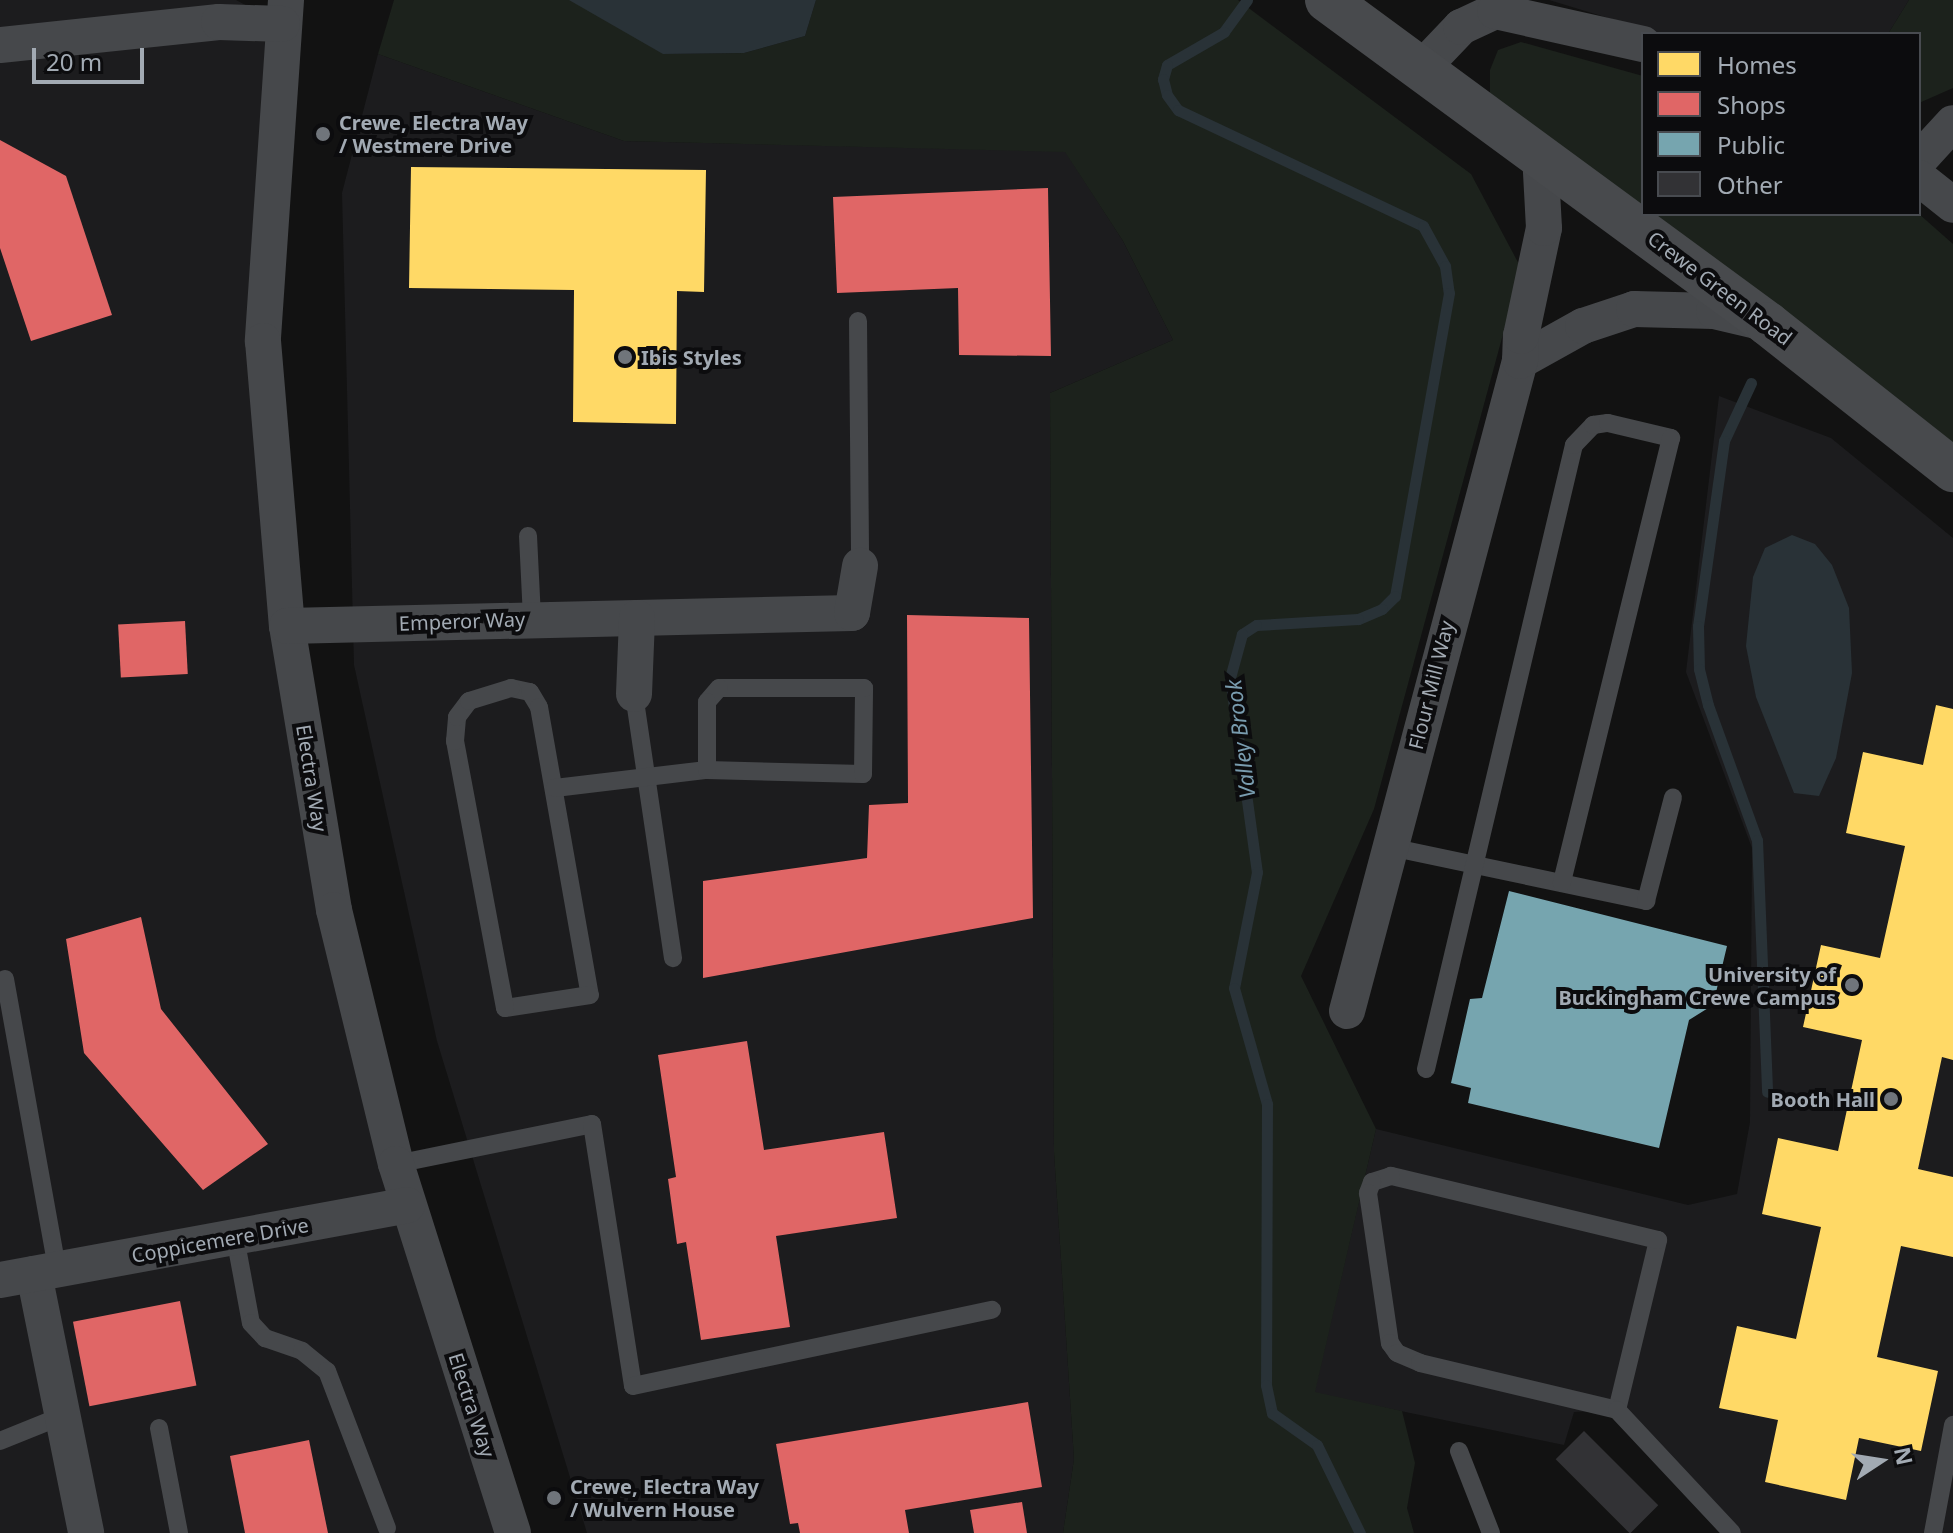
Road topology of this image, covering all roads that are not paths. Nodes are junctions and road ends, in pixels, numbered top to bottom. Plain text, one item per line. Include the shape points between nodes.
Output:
1 (1327, 0) edge
2 (284, 12) edge
3 (1641, 44) edge
4 (0, 45) edge
5 (1422, 68) junction
6 (1953, 123) edge
7 (1540, 153) junction
8 (1921, 158) edge
9 (1921, 180) edge
10 (1953, 205) edge
11 (858, 321) dead end
12 (1768, 324) junction
13 (1520, 361) junction
14 (1953, 470) edge
15 (528, 536) dead end
16 (860, 566) joint
17 (637, 618) junction
18 (532, 619) junction
19 (287, 626) junction
20 (634, 694) joint
21 (707, 770) junction
22 (644, 774) junction
23 (555, 788) junction
24 (1673, 797) dead end
25 (1390, 847) junction
26 (1475, 865) junction
27 (1562, 883) junction
28 (673, 958) dead end
29 (5, 979) dead end
30 (1347, 1011) dead end
31 (1426, 1069) dead end
32 (396, 1164) junction
33 (407, 1205) junction
34 (235, 1237) junction
35 (30, 1275) edge
36 (992, 1310) dead end
37 (1617, 1410) junction
38 (62, 1416) junction
39 (1953, 1425) edge
40 (159, 1428) dead end
41 (0, 1441) edge
42 (1459, 1451) dead end
43 (387, 1528) dead end
44 (86, 1533) edge
45 (179, 1533) edge
46 (513, 1533) edge
47 (1491, 1533) edge
48 (1732, 1533) edge
49 (1933, 1533) edge

1 - 5 main road, Crewe Green Road
2 - 4 street
2 - 19 street, Electra Way via 263,341
3 - 5 street via 1495,11 1461,27
5 - 7 main road, Crewe Green Road
6 - 8 street
7 - 12 main road, Crewe Green Road
7 - 13 street, Flour Mill Way via 1544,228
9 - 10 street
11 - 16 lane
12 - 13 street via 1714,311 1634,309 1583,326
12 - 14 main road, Crewe Green Road
13 - 25 street, Flour Mill Way
15 - 18 lane
16 - 17 street, Emperor Way via 852,613
17 - 18 street, Emperor Way
17 - 20 street
18 - 19 street, Emperor Way
19 - 32 street, Electra Way via 334,910
20 - 22 lane
21 - 21 lane via 707,702 719,688 864,688 863,774
21 - 22 lane
22 - 23 lane
22 - 28 lane
23 - 23 lane via 590,995 505,1008 455,741 457,717 469,701 511,688 530,692 539,707
24 - 27 lane via 1646,901
25 - 26 lane
25 - 30 street, Flour Mill Way
26 - 27 lane
26 - 27 lane via 1574,445 1593,425 1608,423 1671,438
26 - 31 lane
29 - 35 lane
32 - 33 street, Electra Way
32 - 36 lane via 592,1124 633,1386
33 - 34 street, Coppicemere Drive
33 - 46 street, Electra Way
34 - 35 street, Coppicemere Drive
34 - 43 lane via 251,1323 265,1338 318,1359 327,1371
35 - 38 street
37 - 37 lane via 1397,1353 1387,1327 1368,1193 1372,1182 1391,1176 1658,1240
37 - 48 lane
38 - 41 lane
38 - 44 street
39 - 49 lane
40 - 45 lane
42 - 47 lane

